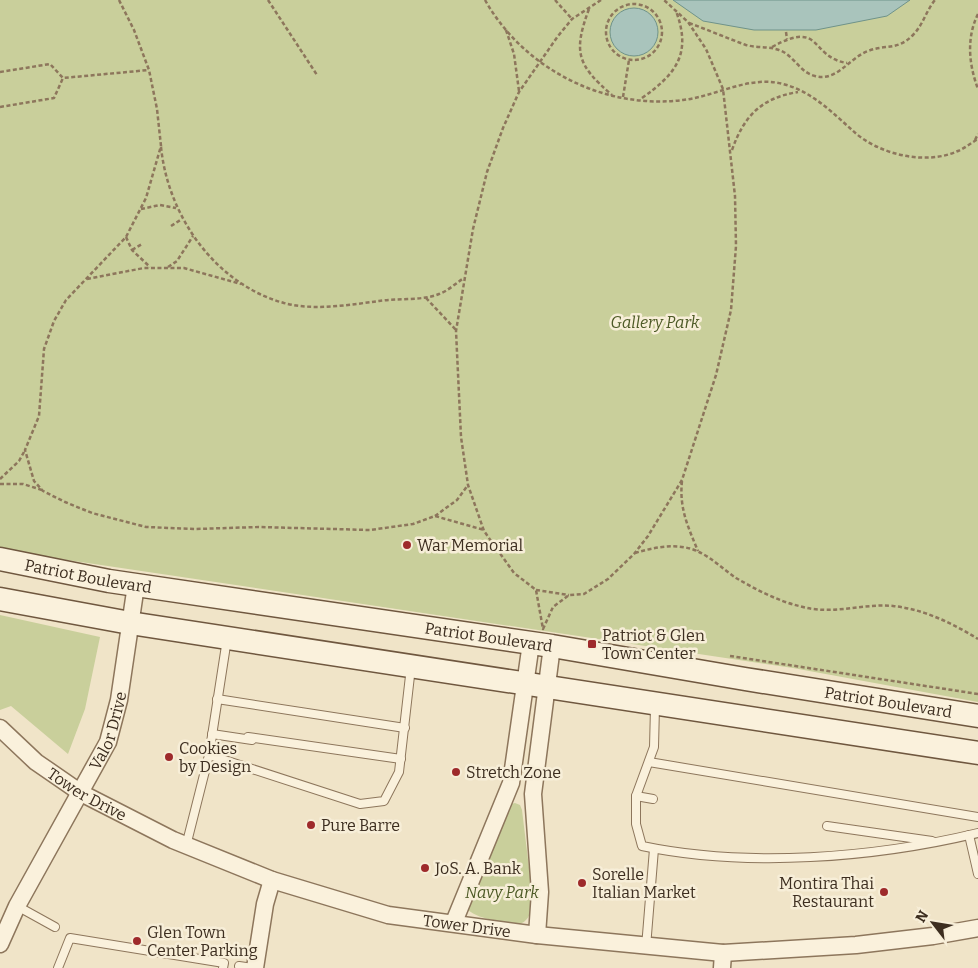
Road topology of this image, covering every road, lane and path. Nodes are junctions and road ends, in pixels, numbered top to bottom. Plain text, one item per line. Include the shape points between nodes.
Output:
1 (119, 0) edge
2 (268, 0) edge
3 (485, 0) edge
4 (555, 0) edge
5 (601, 0) edge
6 (664, 0) edge
7 (935, 0) edge
8 (636, 2) edge
9 (590, 8) junction
10 (676, 9) junction
11 (978, 14) edge
12 (572, 19) junction
13 (688, 22) junction
14 (506, 29) junction
15 (786, 32) dead end
16 (787, 39) junction
17 (772, 47) junction
18 (629, 60) junction
19 (540, 62) junction
20 (847, 63) junction
21 (149, 70) junction
22 (0, 72) edge
23 (316, 75) dead end
24 (63, 78) junction
25 (722, 89) junction
26 (978, 89) edge
27 (519, 92) junction
28 (799, 92) junction
29 (614, 96) junction
30 (623, 97) junction
31 (641, 99) junction
32 (0, 107) edge
33 (978, 134) edge
34 (978, 139) edge
35 (974, 141) junction
36 (160, 146) junction
37 (731, 151) junction
38 (176, 208) junction
39 (141, 209) junction
40 (182, 219) junction
41 (171, 226) dead end
42 (193, 236) junction
43 (126, 237) junction
44 (142, 244) dead end
45 (132, 250) junction
46 (150, 267) junction
47 (168, 267) junction
48 (465, 278) junction
49 (86, 279) junction
50 (244, 284) junction
51 (426, 298) junction
52 (456, 331) junction
53 (25, 450) junction
54 (0, 479) edge
55 (682, 480) junction
56 (0, 484) edge
57 (468, 485) junction
58 (43, 490) junction
59 (435, 516) junction
60 (484, 530) junction
61 (698, 551) junction
62 (634, 554) junction
63 (0, 559) edge
64 (136, 585) junction
65 (536, 590) junction
66 (569, 595) junction
67 (0, 599) edge
68 (130, 623) junction
69 (227, 638) junction
70 (978, 639) edge
71 (542, 644) junction
72 (412, 666) junction
73 (536, 686) junction
74 (217, 699) junction
75 (655, 704) junction
76 (978, 716) edge
77 (0, 728) edge
78 (405, 728) junction
79 (212, 734) junction
80 (248, 737) dead end
81 (978, 753) edge
82 (209, 755) junction
83 (363, 756) dead end
84 (401, 759) junction
85 (649, 762) junction
86 (81, 793) junction
87 (636, 796) junction
88 (505, 798) junction
89 (533, 798) junction
90 (653, 799) dead end
91 (978, 817) edge
92 (827, 826) dead end
93 (978, 833) edge
94 (969, 835) junction
95 (941, 842) junction
96 (186, 846) junction
97 (654, 849) junction
98 (978, 874) edge
99 (272, 880) junction
100 (17, 906) junction
101 (454, 922) junction
102 (55, 926) dead end
103 (978, 928) edge
104 (537, 934) junction
105 (0, 944) edge
106 (646, 947) junction
107 (722, 960) edge
108 (249, 967) edge
109 (58, 968) edge
110 (223, 968) edge

1 - 21 path
2 - 23 path
3 - 14 path
4 - 12 path
5 - 9 path
6 - 10 path
7 - 20 path via 915,34 902,44 868,51
8 - 18 path via 612,14 605,31 610,49
8 - 18 path via 653,10 662,35 654,52 646,58
9 - 12 path
9 - 29 path via 580,36 580,53 586,68
10 - 13 path
10 - 31 path via 683,44 679,62 669,77
11 - 26 path via 973,25 970,59
12 - 19 path
13 - 17 path via 747,45
13 - 25 path via 706,49
14 - 19 path
14 - 27 path via 514,54
15 - 16 path
16 - 17 path
16 - 20 path via 811,37 835,61
17 - 20 path via 789,55 801,69 814,76 838,73
18 - 30 path
19 - 27 path
19 - 29 path via 593,91
21 - 24 path
21 - 36 path
22 - 24 path via 50,64
24 - 32 path via 54,98
25 - 28 path via 762,82 784,84
25 - 31 path via 682,100
25 - 37 path
27 - 48 path via 487,172
28 - 35 path via 834,112 867,143 891,152 926,157 957,152
28 - 37 path via 773,98 748,116
29 - 30 path
30 - 31 path
33 - 35 path
34 - 35 path
36 - 38 path
36 - 39 path
37 - 55 path via 736,246 731,310 716,375
38 - 39 path via 160,205
38 - 40 path
39 - 43 path
40 - 41 path
40 - 42 path
42 - 47 path via 177,262
42 - 50 path via 207,254
43 - 45 path
43 - 49 path
44 - 45 path
45 - 46 path
46 - 47 path
46 - 49 path
47 - 50 path via 184,268
48 - 51 path via 440,294
48 - 52 path
49 - 53 path via 66,300 44,349 39,416
50 - 51 path via 285,303 309,306
51 - 52 path
52 - 57 path via 461,437
53 - 54 path via 20,461
53 - 58 path via 34,481
55 - 61 path via 680,499 683,515
55 - 62 path
56 - 58 path via 24,484
57 - 59 path via 456,500
57 - 60 path
58 - 59 path via 92,513 146,527 370,530 413,524
59 - 60 path
60 - 65 path via 514,573
61 - 62 path via 677,546 652,548
61 - 70 path via 737,578 799,606 836,611 892,606 914,609
62 - 66 path via 584,594
63 - 64 main road, Patriot Boulevard
64 - 68 street, Valor Drive
64 - 71 main road, Patriot Boulevard
65 - 66 path
65 - 66 path via 544,628 553,607
67 - 68 main road
68 - 69 main road
68 - 86 street, Valor Drive via 119,700 108,742
69 - 72 main road
69 - 74 lane
71 - 73 street
71 - 76 main road, Patriot Boulevard
72 - 73 main road
72 - 78 lane
73 - 75 main road
73 - 88 street via 512,783
73 - 89 street
74 - 78 lane
74 - 79 lane
75 - 81 main road
75 - 85 lane via 654,747
77 - 86 street, Tower Drive via 36,762
78 - 84 lane
79 - 82 lane
79 - 83 lane
80 - 84 lane
82 - 84 lane via 360,804 384,801 400,772
82 - 96 lane
85 - 87 lane
85 - 91 lane
86 - 96 street, Tower Drive
86 - 100 street, Valor Drive
87 - 90 lane
87 - 97 lane via 636,824 642,846
88 - 89 street
88 - 101 street
89 - 104 street via 540,892
92 - 95 lane
93 - 94 lane
94 - 95 lane
94 - 98 lane
95 - 97 lane via 828,857 719,856
96 - 99 street, Tower Drive
97 - 106 lane
99 - 101 street, Tower Drive via 388,914
99 - 108 street
100 - 102 lane
100 - 105 street, Valor Drive
101 - 104 street, Tower Drive
103 - 107 street, Tower Drive
104 - 106 street, Tower Drive
106 - 107 street, Tower Drive
109 - 110 lane via 70,938 224,963

